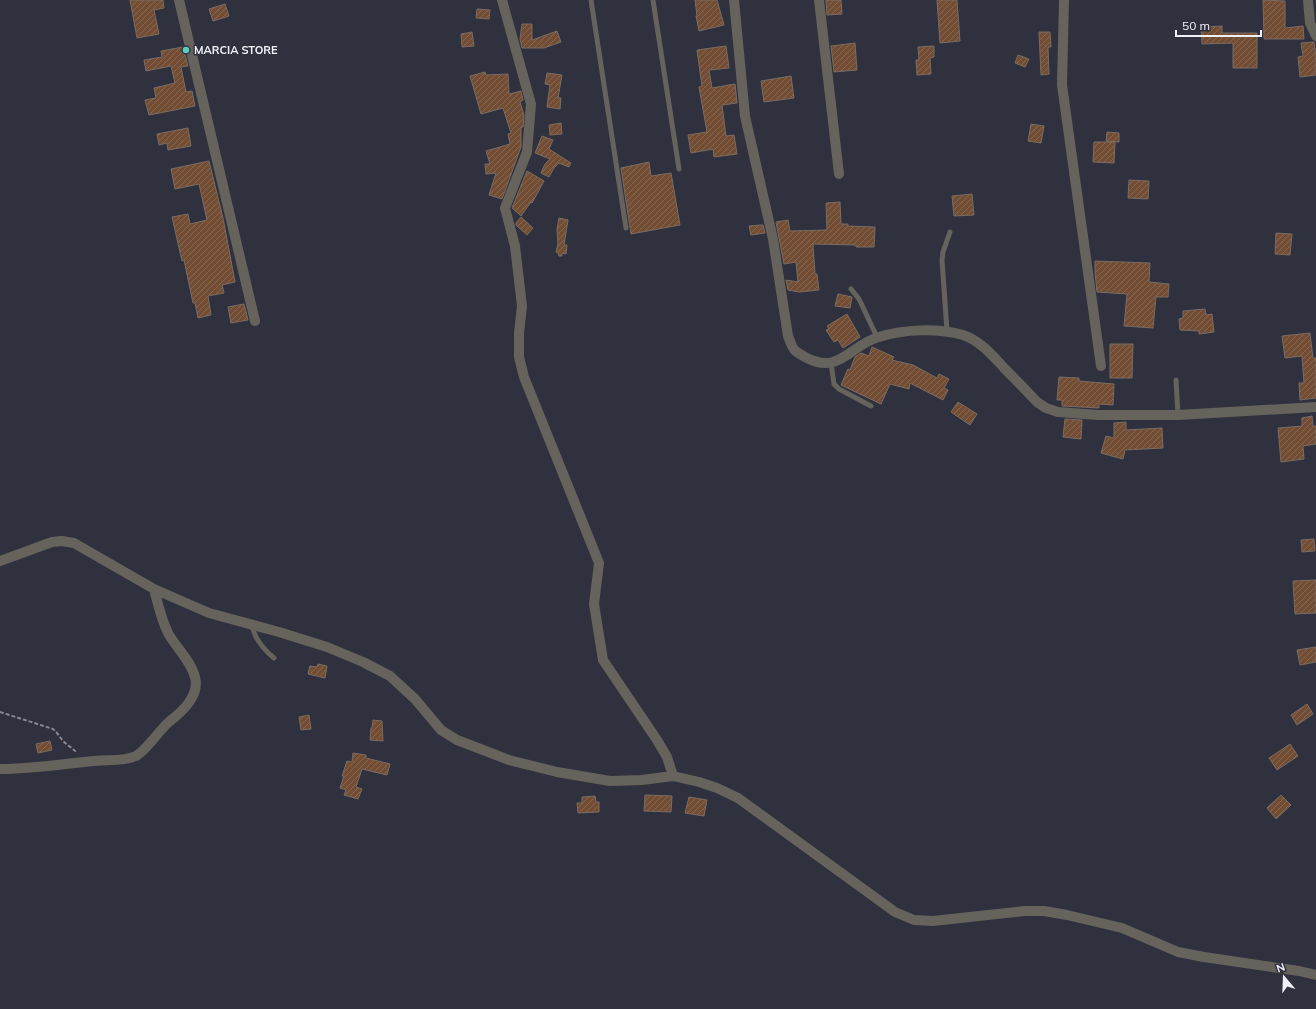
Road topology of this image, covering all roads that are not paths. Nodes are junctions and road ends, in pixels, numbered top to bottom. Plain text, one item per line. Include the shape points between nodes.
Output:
1 (179, 0) edge
2 (502, 0) edge
3 (591, 0) edge
4 (653, 0) edge
5 (734, 0) edge
6 (819, 0) edge
7 (1064, 0) edge
8 (1308, 0) edge
9 (1316, 36) edge
10 (680, 169) dead end
11 (839, 174) dead end
12 (626, 228) dead end
13 (950, 232) dead end
14 (851, 289) dead end
15 (255, 321) dead end
16 (947, 331) junction
17 (877, 337) junction
18 (831, 363) junction
19 (1101, 366) dead end
20 (1176, 380) dead end
21 (871, 406) dead end
22 (1316, 408) edge
23 (1178, 415) junction
24 (0, 561) edge
25 (154, 589) junction
26 (252, 624) junction
27 (274, 658) dead end
28 (0, 769) edge
29 (673, 776) junction
30 (1316, 975) edge

1 - 15 street
2 - 29 street via 531,104 526,152 505,208 515,246 522,306 519,357 524,377 599,563 594,604 603,660 657,740 667,757
3 - 12 lane
4 - 10 lane
5 - 18 street via 745,116 773,240 788,336 793,350 813,361
6 - 11 street
7 - 19 street via 1062,85
8 - 9 street via 1310,23
13 - 16 lane via 942,260
14 - 17 lane via 859,299
16 - 17 street via 900,332
16 - 23 street via 981,344 1037,402 1046,408 1058,412 1098,415
17 - 18 street
18 - 21 lane via 834,384
20 - 23 lane
22 - 23 street
24 - 25 street via 52,542 74,543
25 - 26 street via 209,613
25 - 28 street via 168,633 195,676 196,688 180,714 165,725 139,753 128,758 47,767
26 - 27 lane via 255,637
26 - 29 street via 327,647 390,676 415,699 441,730 457,740 502,757 557,772 610,781
29 - 30 street via 711,786 738,798 896,912 914,920 933,921 1044,910 1122,928 1178,952

